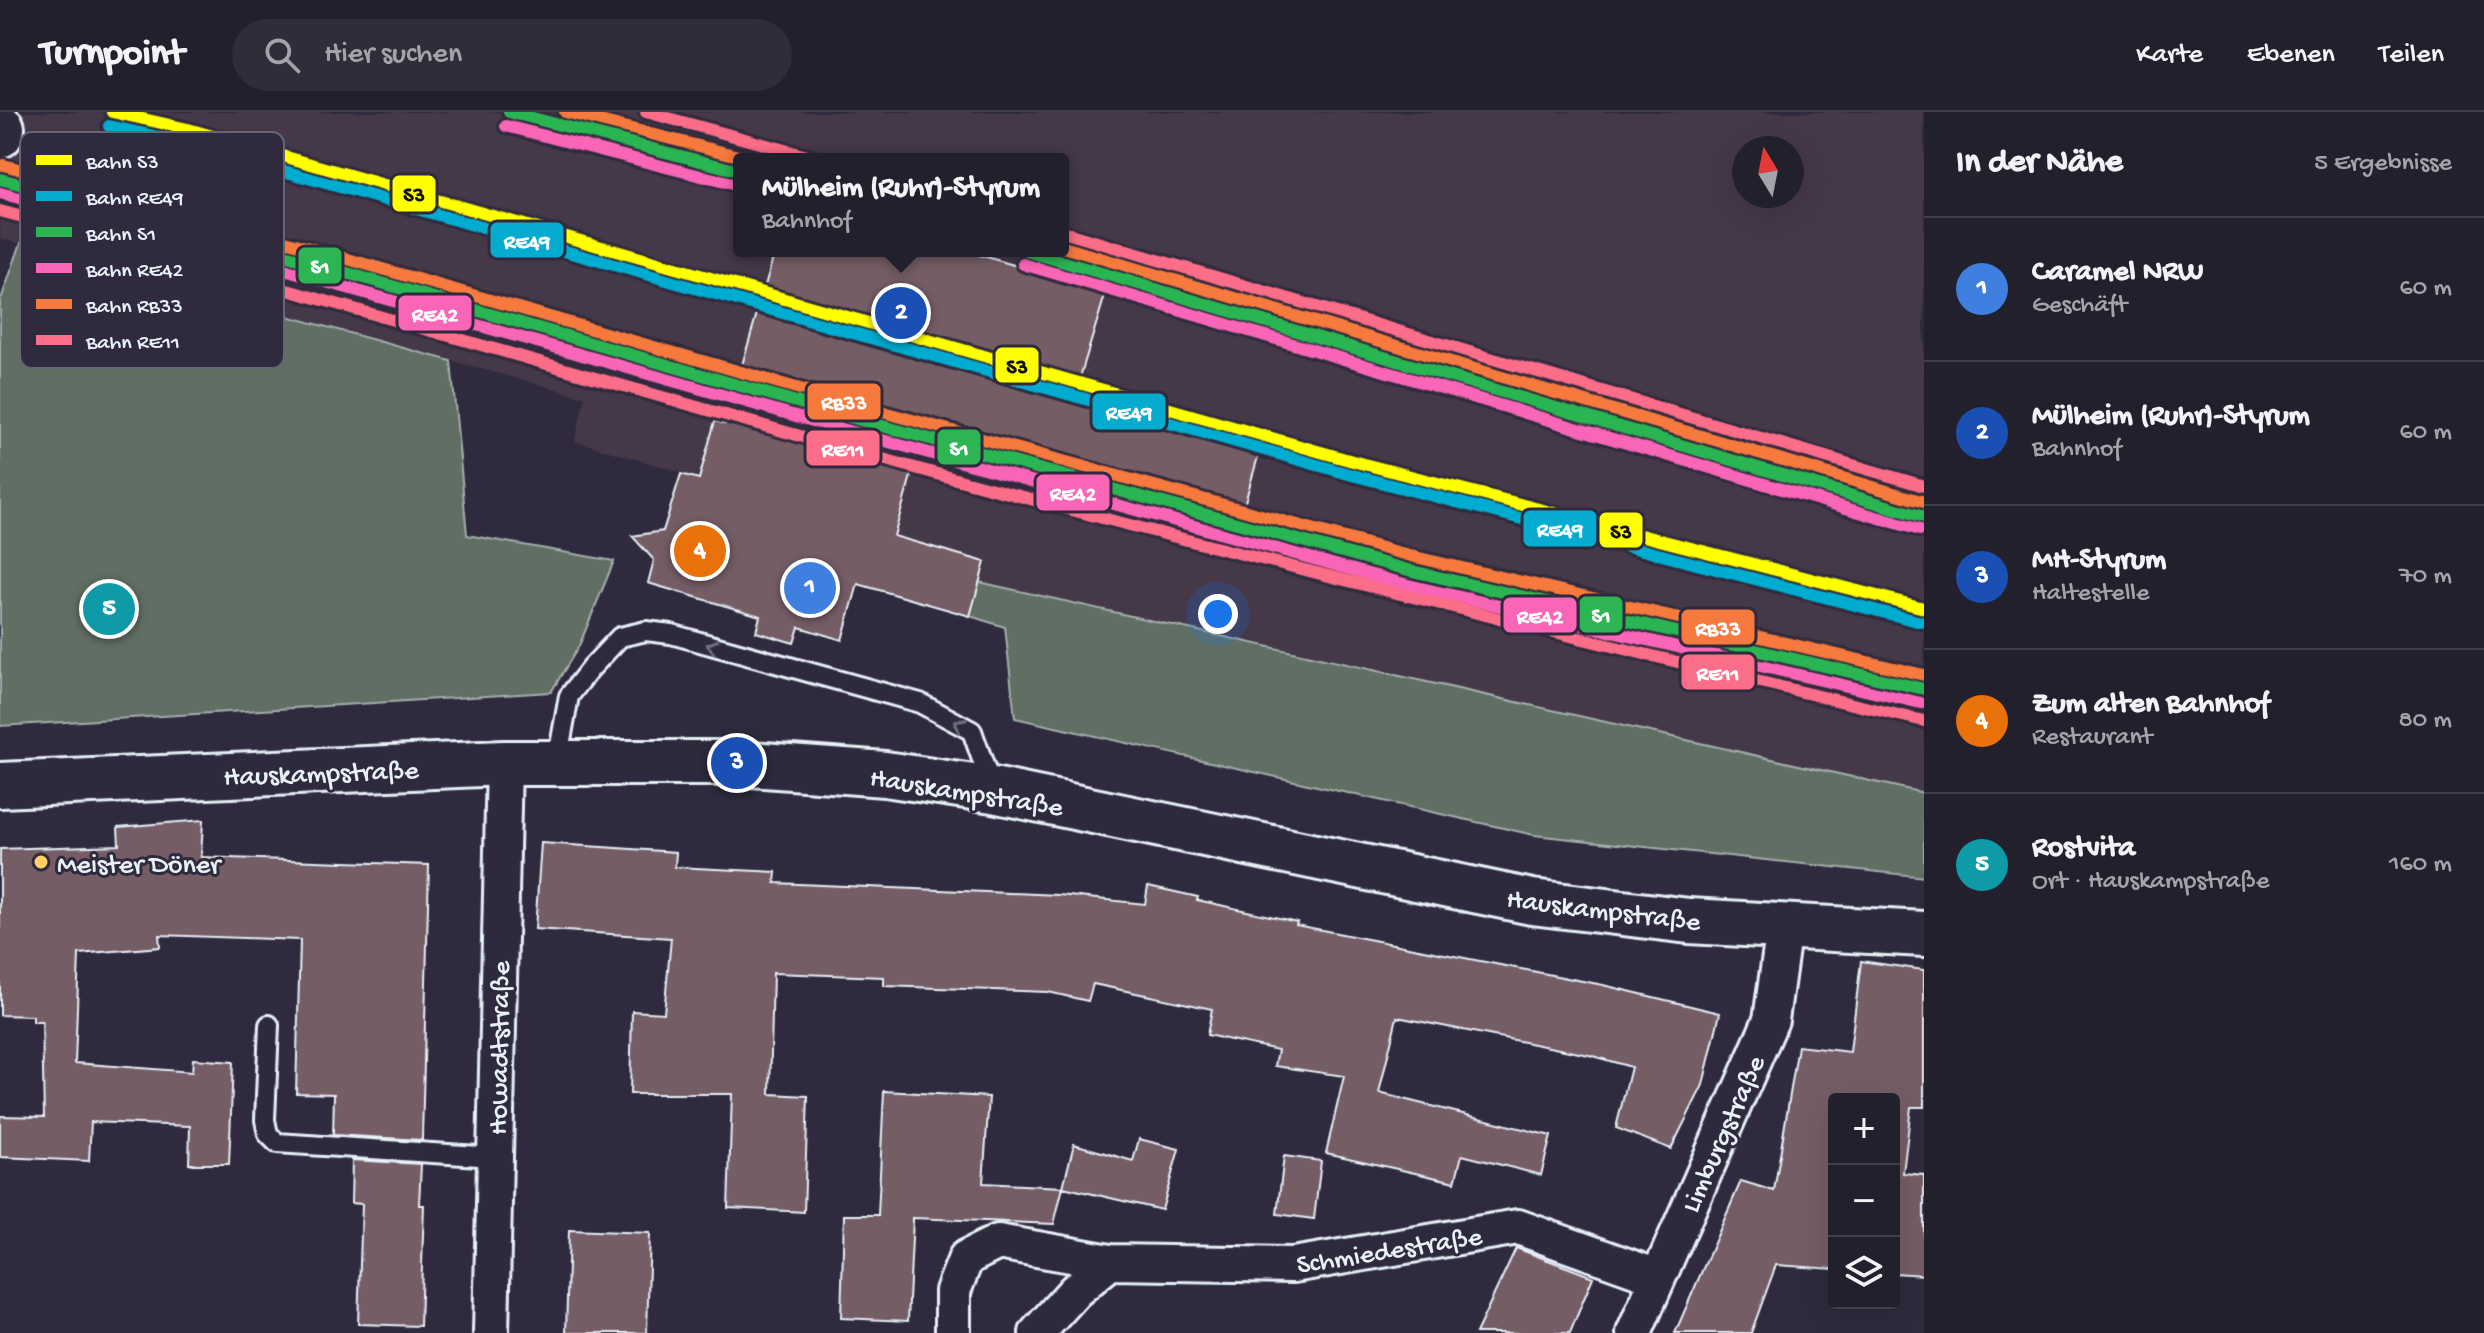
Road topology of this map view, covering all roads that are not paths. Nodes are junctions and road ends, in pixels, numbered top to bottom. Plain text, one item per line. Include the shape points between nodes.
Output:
1 (504, 763) junction
2 (556, 763) junction
3 (0, 785) edge
4 (993, 790) junction
5 (1784, 927) junction
6 (1924, 934) edge
7 (269, 1025) dead end
8 (495, 1157) junction
9 (1110, 1262) junction
10 (1658, 1277) junction
11 (963, 1329) edge
12 (491, 1333) edge
13 (1037, 1333) edge
14 (1634, 1333) edge

1 - 2 street, Hauskampstraße
1 - 3 street, Hauskampstraße
1 - 8 street, Howadtstraße
2 - 4 street, Hauskampstraße via 737,763 885,774
4 -> 2 lane via 972,731 920,703 646,631 620,637 569,696
4 - 5 street, Hauskampstraße via 1532,902
5 - 6 street, Hauskampstraße
5 - 10 street, Limburgstraße via 1771,1020
7 - 8 lane via 265,1120 277,1143
8 - 12 street, Howadtstraße
9 - 10 street, Schmiedestraße via 1293,1265 1518,1227
9 - 11 street, Schmiedestraße via 998,1242 966,1258 953,1291
9 - 13 street
10 - 14 street, Limburgstraße

